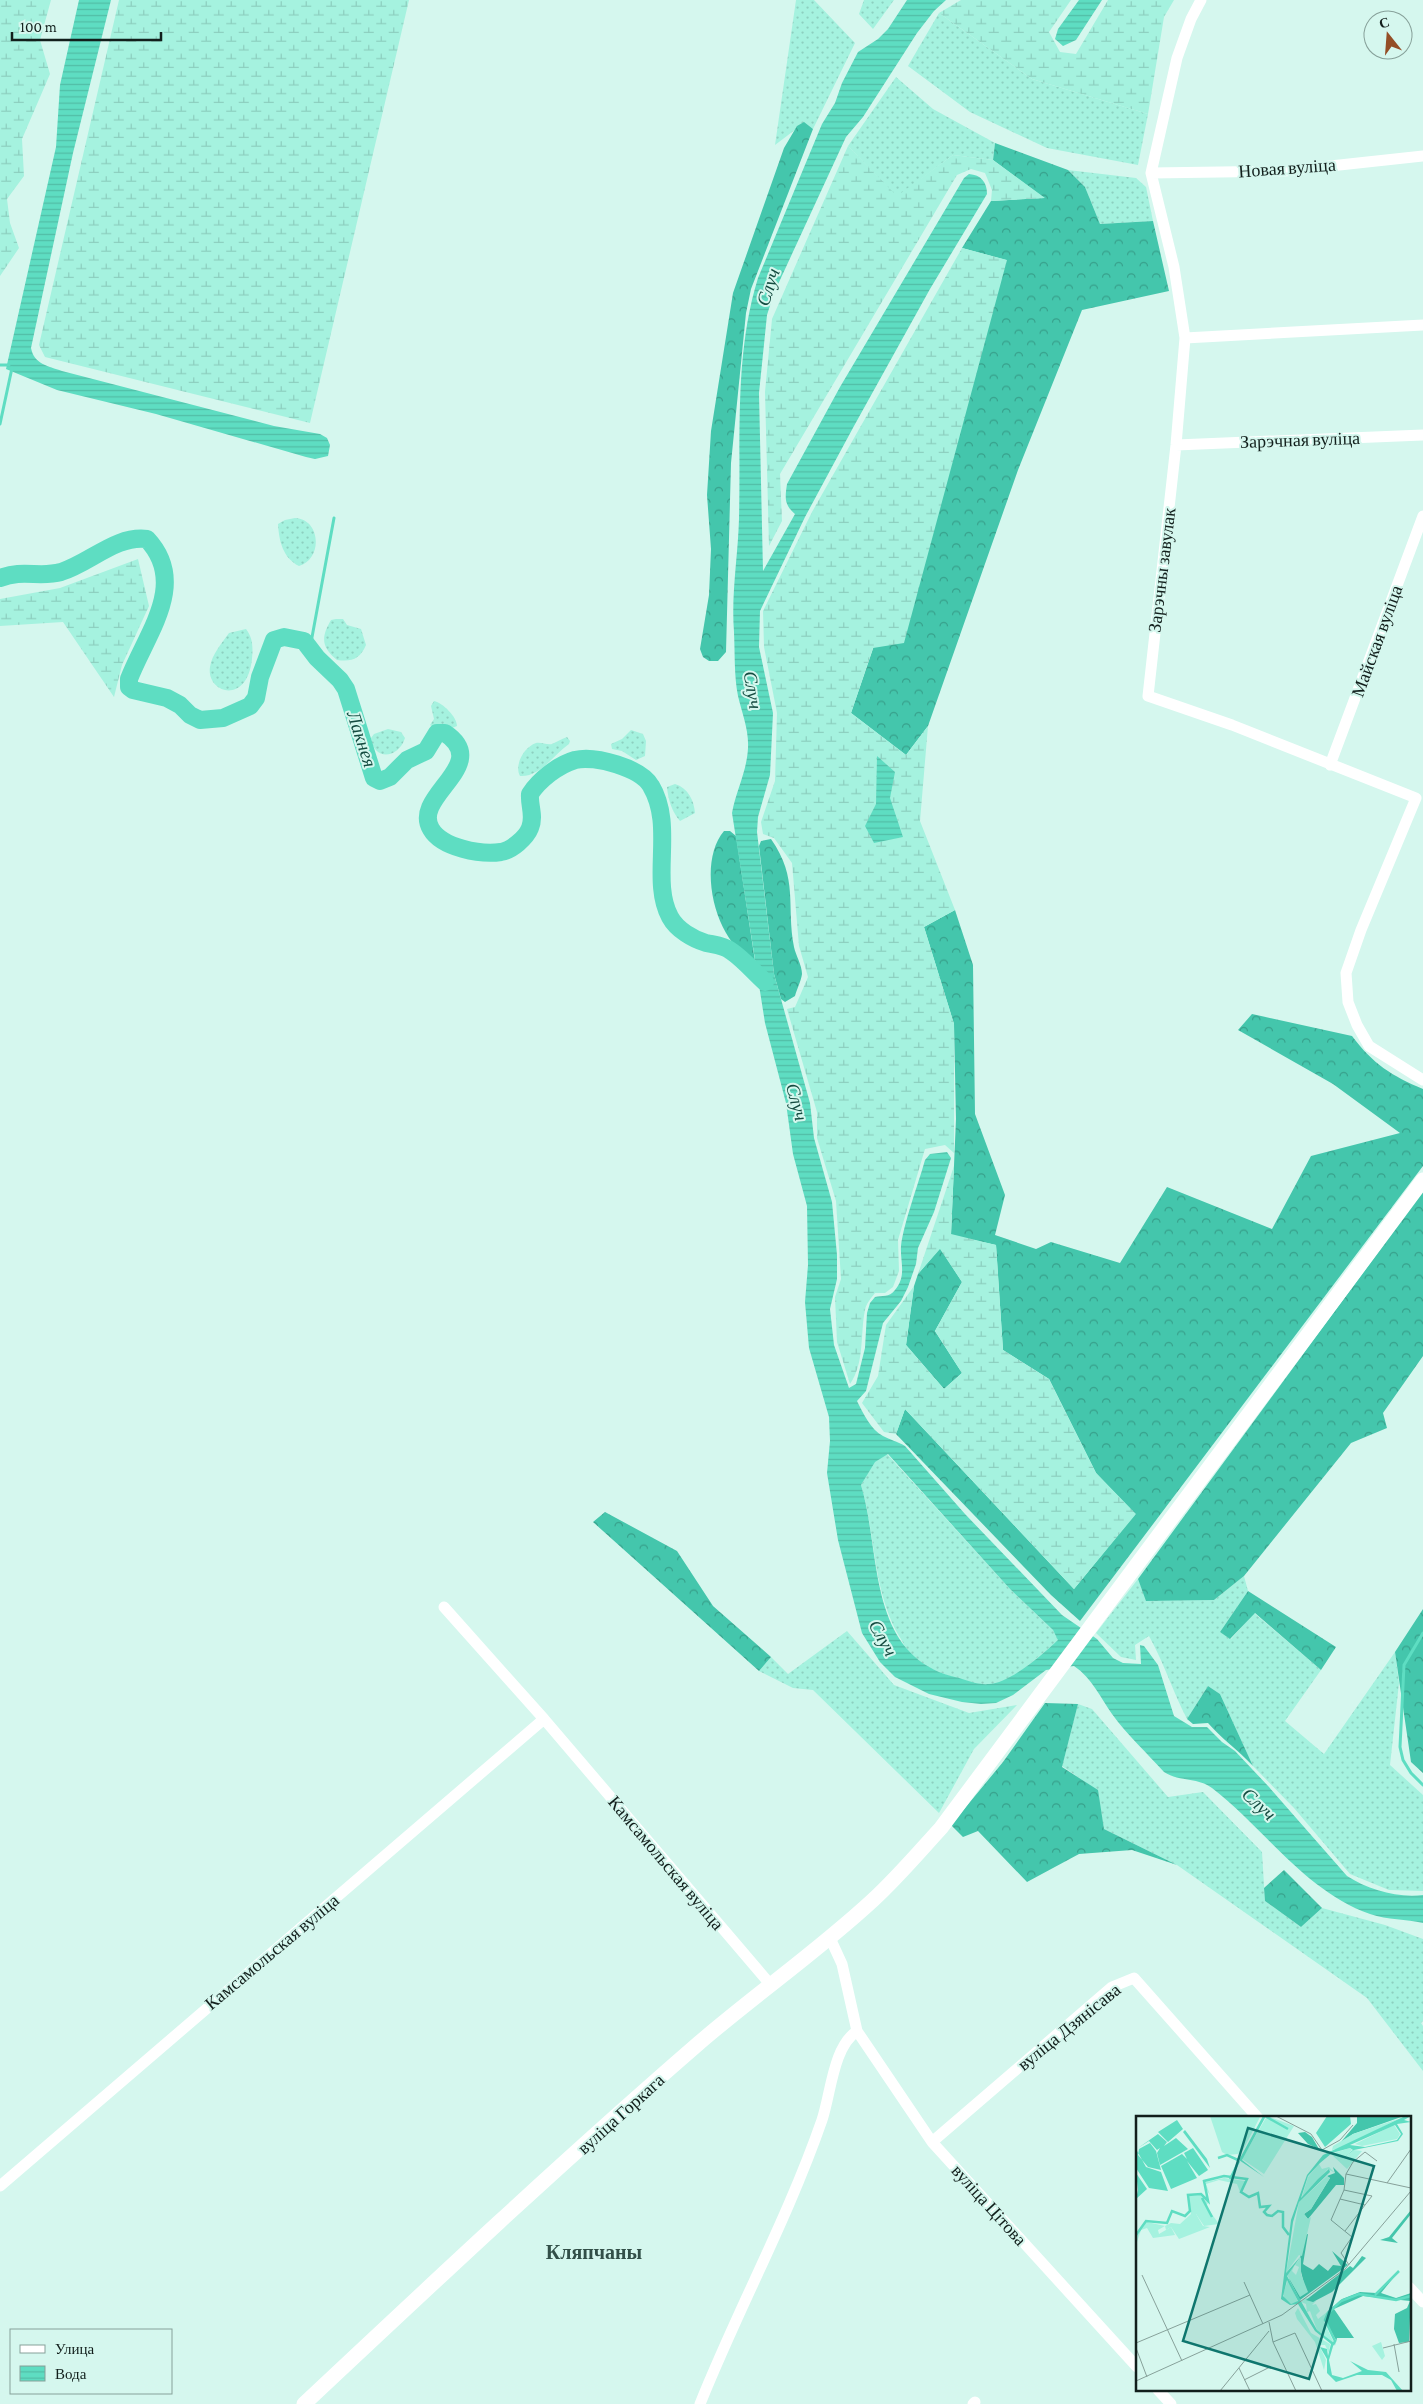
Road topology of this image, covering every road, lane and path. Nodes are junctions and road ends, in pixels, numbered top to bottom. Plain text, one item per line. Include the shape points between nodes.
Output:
1 (1201, 0) edge
2 (1423, 156) edge
3 (1151, 173) junction
4 (1423, 325) edge
5 (1185, 338) junction
6 (1423, 435) edge
7 (1176, 445) junction
8 (1423, 516) edge
9 (1330, 765) junction
10 (1423, 1080) edge
11 (1423, 1180) edge
12 (444, 1607) dead end
13 (544, 1719) junction
14 (830, 1938) junction
15 (770, 1984) junction
16 (857, 2031) junction
17 (1256, 2116) edge
18 (932, 2142) junction
19 (0, 2186) edge
20 (1410, 2288) edge
21 (1423, 2302) edge
22 (1136, 2366) edge
23 (1160, 2392) edge
24 (304, 2404) edge
25 (700, 2404) edge
26 (1171, 2404) edge

1 - 3 street via 1177,58
2 - 3 street, Новая вуліца via 1284,170
3 - 5 street, Зарэчны завулак via 1174,267
4 - 5 street
5 - 7 street, Зарэчны завулак
6 - 7 street, Зарэчная вуліца
7 - 9 street, Зарэчны завулак via 1148,696 1232,725
8 - 9 street, Майская вуліца
9 - 10 street via 1416,798 1346,973 1348,1002 1369,1046
11 - 14 main road, вуліца Горкага via 941,1828 873,1900
12 - 13 street, Камсамольская вуліца
13 - 15 street, Камсамольская вуліца
13 - 19 street, Камсамольская вуліца
14 - 15 main road, вуліца Горкага
14 - 16 street, вуліца Цітова via 842,1964
15 - 24 main road, вуліца Горкага via 450,2267
16 - 18 street, вуліца Цітова
16 - 25 street via 840,2051 823,2117 802,2178 745,2297
17 - 18 street, вуліца Дзянісава via 1134,1978 1112,1987
18 - 22 street, вуліца Цітова
20 - 21 street
23 - 26 street

